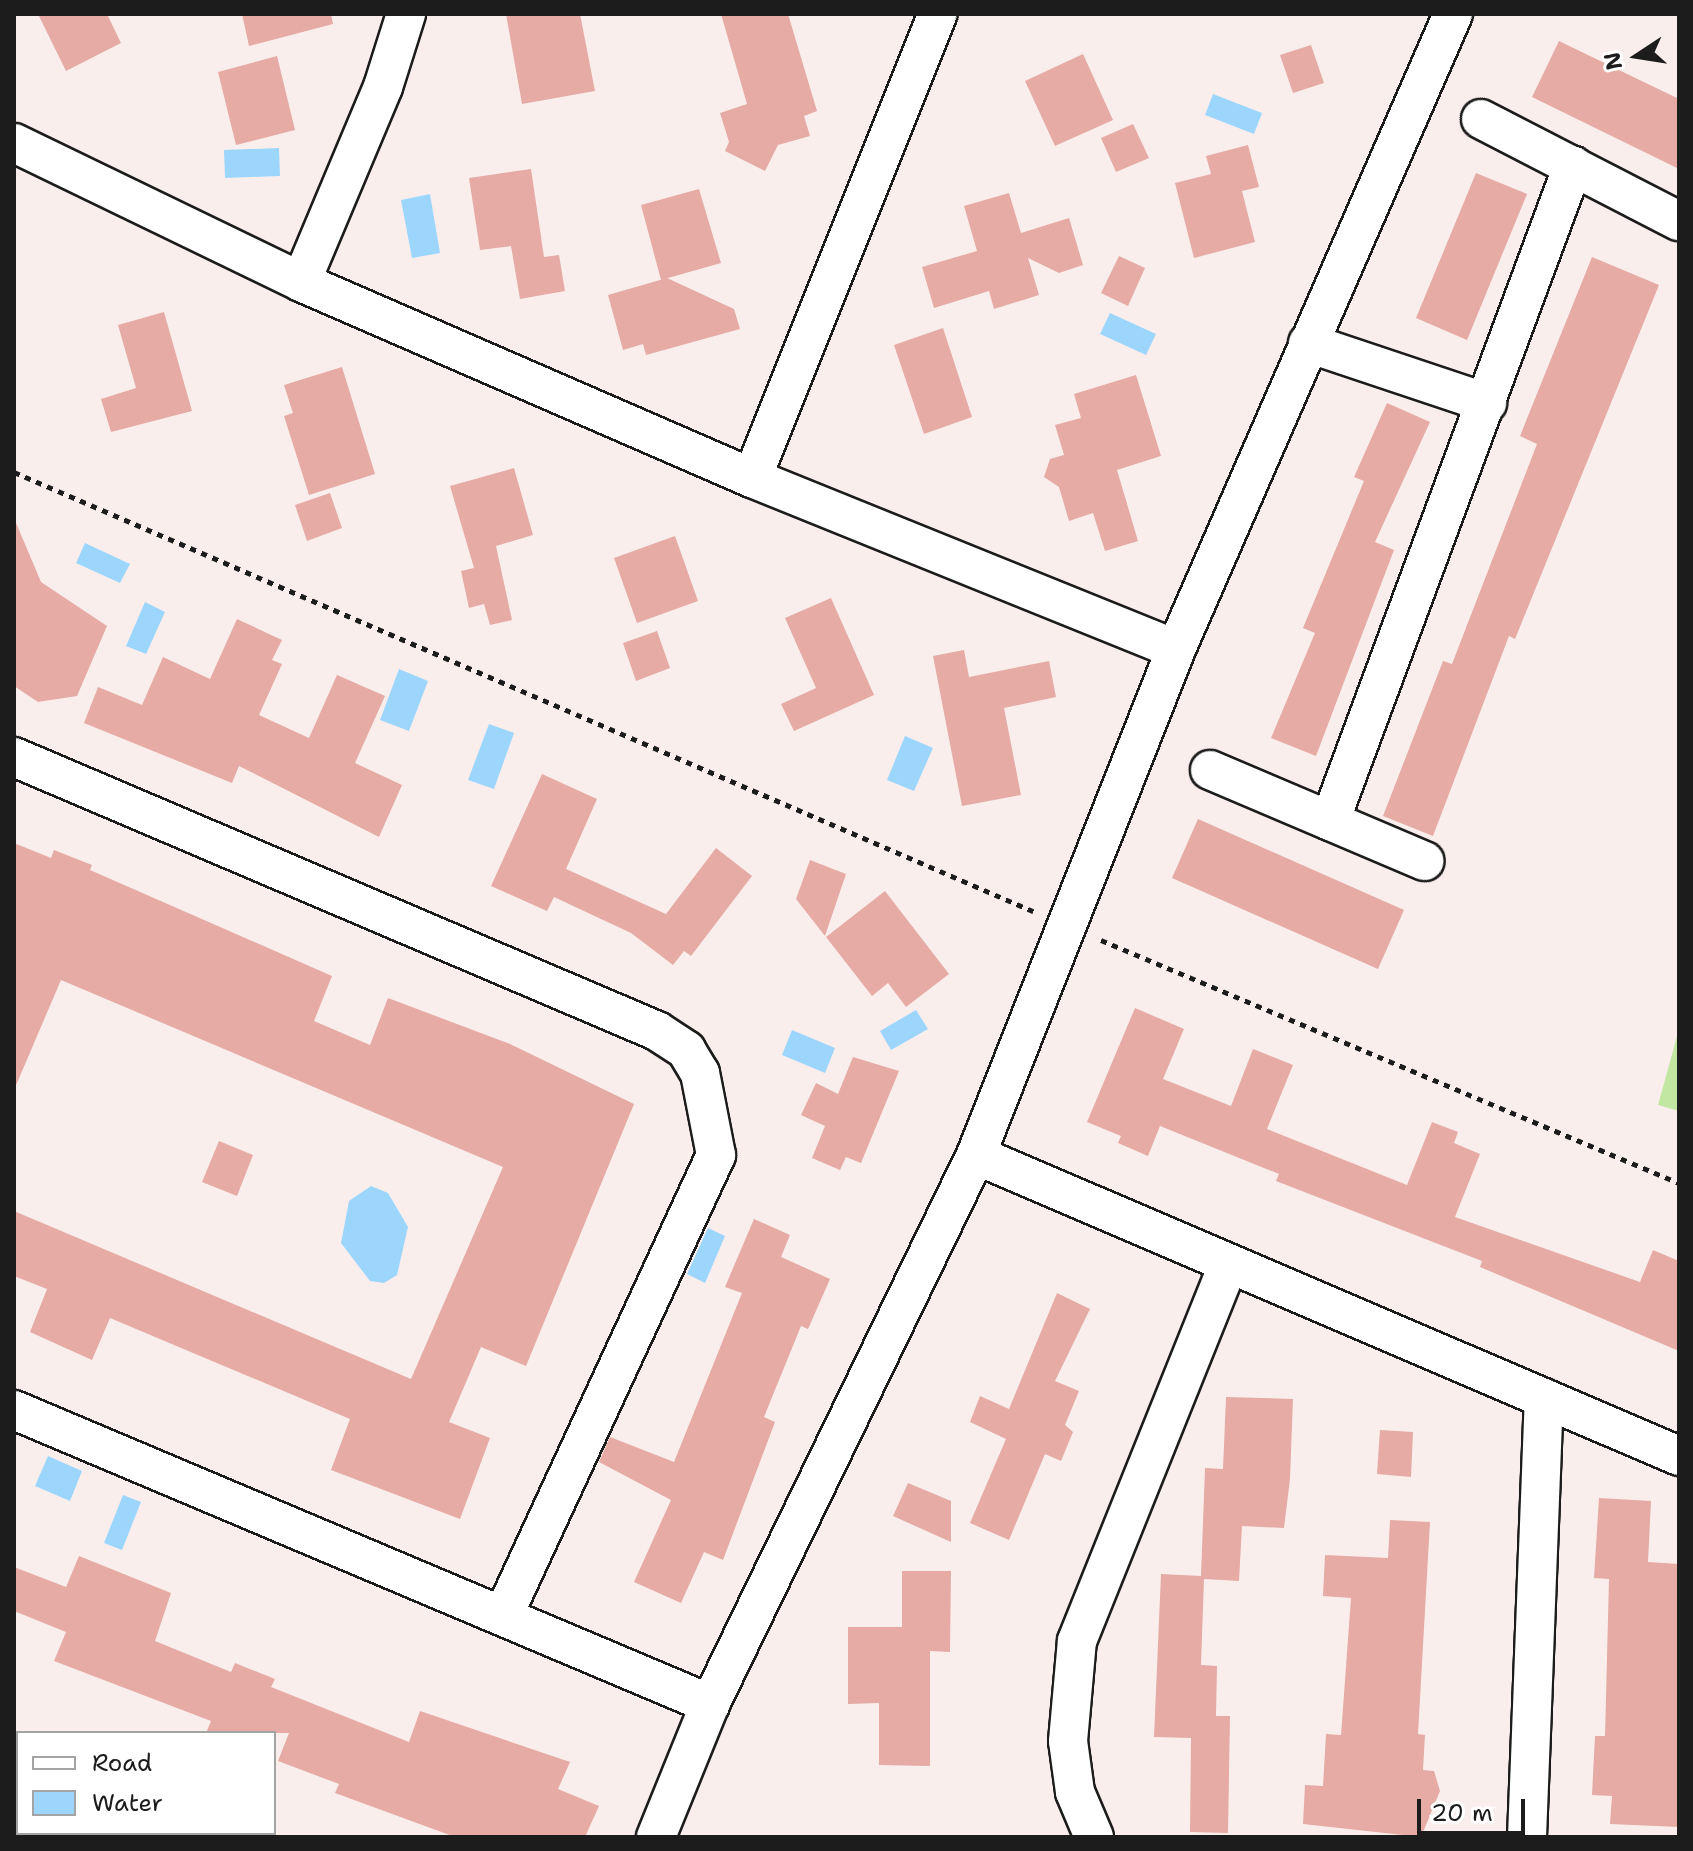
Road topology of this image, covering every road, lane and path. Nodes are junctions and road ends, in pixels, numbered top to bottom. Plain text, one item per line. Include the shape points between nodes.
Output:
1 (406, 14) edge
2 (938, 14) edge
3 (1453, 14) edge
4 (1481, 119) dead end
5 (14, 143) edge
6 (1573, 166) junction
7 (1679, 221) edge
8 (301, 282) junction
9 (1308, 343) junction
10 (1487, 403) junction
11 (14, 472) edge
12 (752, 478) junction
13 (1176, 649) junction
14 (14, 757) edge
15 (1210, 770) dead end
16 (1330, 821) junction
17 (1424, 861) dead end
18 (1068, 926) junction
19 (976, 1155) junction
20 (1679, 1183) edge
21 (1228, 1265) junction
22 (1544, 1398) junction
23 (14, 1410) edge
24 (1679, 1456) edge
25 (503, 1616) junction
26 (710, 1704) junction
27 (656, 1837) edge
28 (1094, 1837) edge
29 (1527, 1837) edge

1 - 8 street via 383,87
2 - 12 street
3 - 9 street
4 - 6 street
5 - 8 street
6 - 7 street
6 - 10 street
8 - 12 street
9 - 10 street
9 - 13 street
10 - 16 street
11 - 18 path
12 - 13 street
13 - 18 street
14 - 25 street via 657,1031 686,1050 700,1073 716,1155
15 - 16 street
16 - 17 street
18 - 19 street
18 - 20 path
19 - 21 street
19 - 26 street
21 - 22 street
21 - 28 street via 1077,1641 1068,1741 1075,1792
22 - 24 street
22 - 29 street
23 - 25 street
25 - 26 street
26 - 27 street

